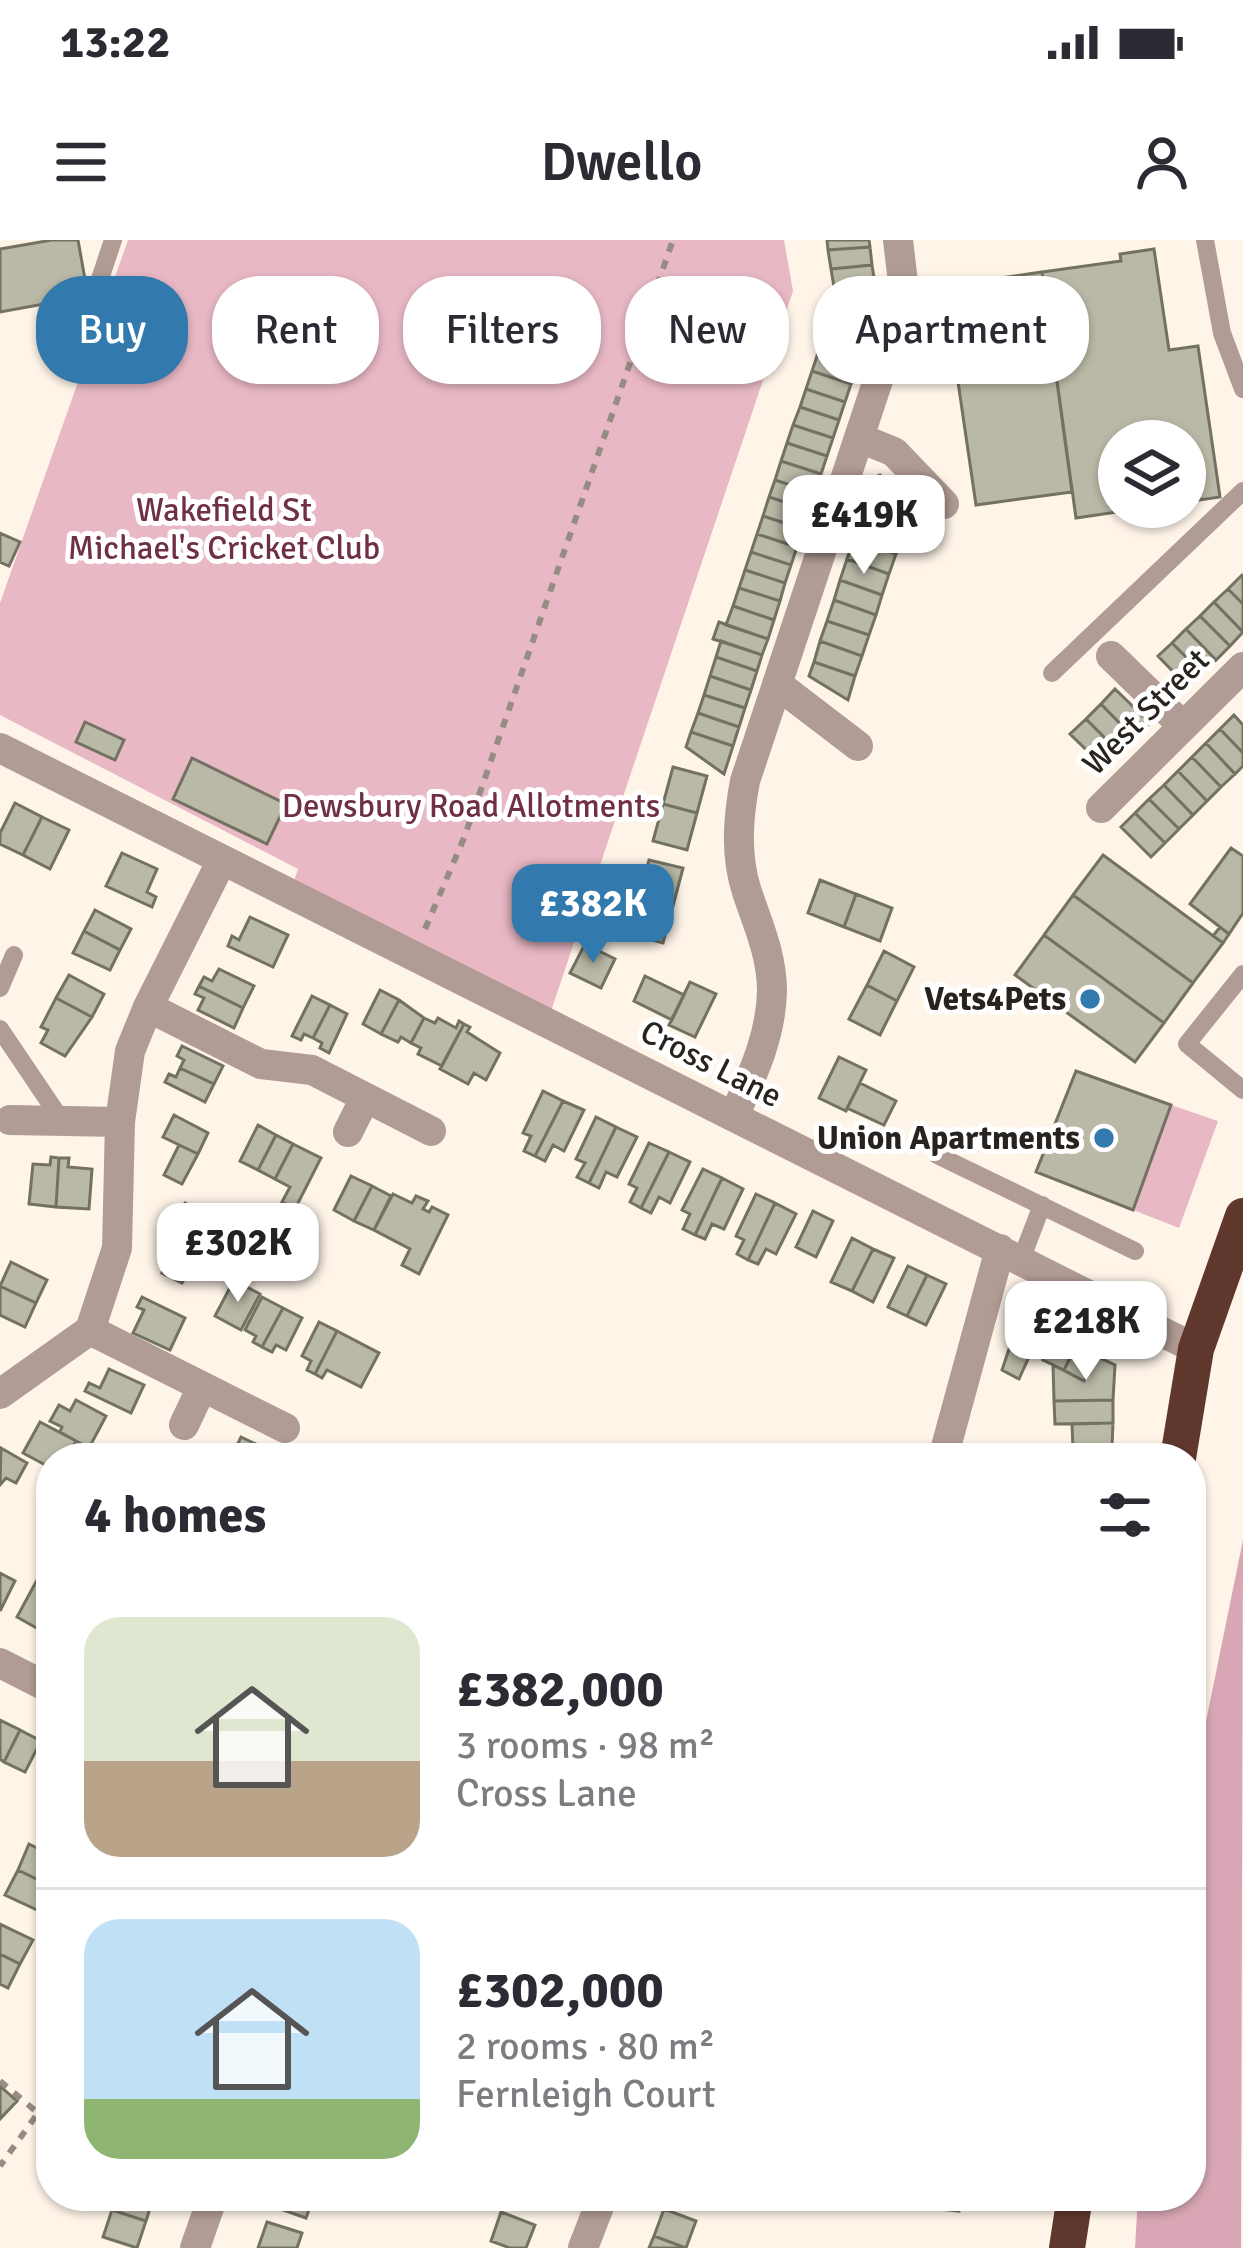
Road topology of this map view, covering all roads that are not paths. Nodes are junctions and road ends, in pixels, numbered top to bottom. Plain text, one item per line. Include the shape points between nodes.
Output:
1 (113, 240) edge
2 (898, 240) edge
3 (1204, 240) edge
4 (101, 276) edge
5 (1237, 354) edge
6 (1243, 388) edge
7 (860, 438) junction
8 (1243, 491) edge
9 (944, 505) dead end
10 (1111, 656) dead end
11 (1243, 667) edge
12 (1052, 673) dead end
13 (777, 684) junction
14 (1184, 726) junction
15 (858, 746) dead end
16 (0, 748) edge
17 (1101, 808) dead end
18 (222, 860) junction
19 (14, 955) dead end
20 (1243, 974) edge
21 (0, 988) edge
22 (148, 1006) junction
23 (0, 1029) edge
24 (1243, 1090) edge
25 (365, 1098) junction
26 (734, 1116) junction
27 (10, 1120) dead end
28 (62, 1121) junction
29 (120, 1122) junction
30 (431, 1131) dead end
31 (348, 1132) dead end
32 (942, 1141) dead end
33 (1042, 1205) junction
34 (1243, 1216) edge
35 (1135, 1251) dead end
36 (1010, 1255) junction
37 (90, 1330) junction
38 (1196, 1349) junction
39 (202, 1387) junction
40 (0, 1394) edge
41 (184, 1426) dead end
42 (285, 1428) dead end
43 (948, 1443) edge
44 (1180, 1443) edge
45 (0, 1664) edge
46 (36, 1682) edge
47 (207, 2211) edge
48 (597, 2211) edge
49 (1072, 2211) edge
50 (195, 2248) edge
51 (583, 2248) edge
52 (1066, 2248) edge

1 - 4 lane
2 - 7 street via 905,299
3 - 5 lane via 1222,333
5 - 6 lane
7 - 9 street via 894,452
7 - 13 street
8 - 12 lane
10 - 14 street
11 - 14 street, West Street
13 - 15 street
13 - 26 street via 738,821 772,990 758,1060
14 - 17 street, West Street
16 - 18 street, Cross Lane
18 - 22 street
18 - 26 street, Cross Lane
19 - 21 lane
20 - 24 lane via 1187,1044
22 - 25 street via 261,1064 312,1070
22 - 29 street via 130,1052
23 - 28 lane
25 - 30 street
25 - 31 street
26 - 36 street, Cross Lane
27 - 28 street
28 - 29 street
29 - 37 street via 117,1248
32 - 33 lane via 937,1155
33 - 35 lane
33 - 36 lane
34 - 38 highway
36 - 38 street, Cross Lane
36 - 43 street
37 - 39 street
37 - 40 street
38 - 44 highway
39 - 41 street
39 - 42 street
45 - 46 street
47 - 50 street
48 - 51 street
49 - 52 highway

